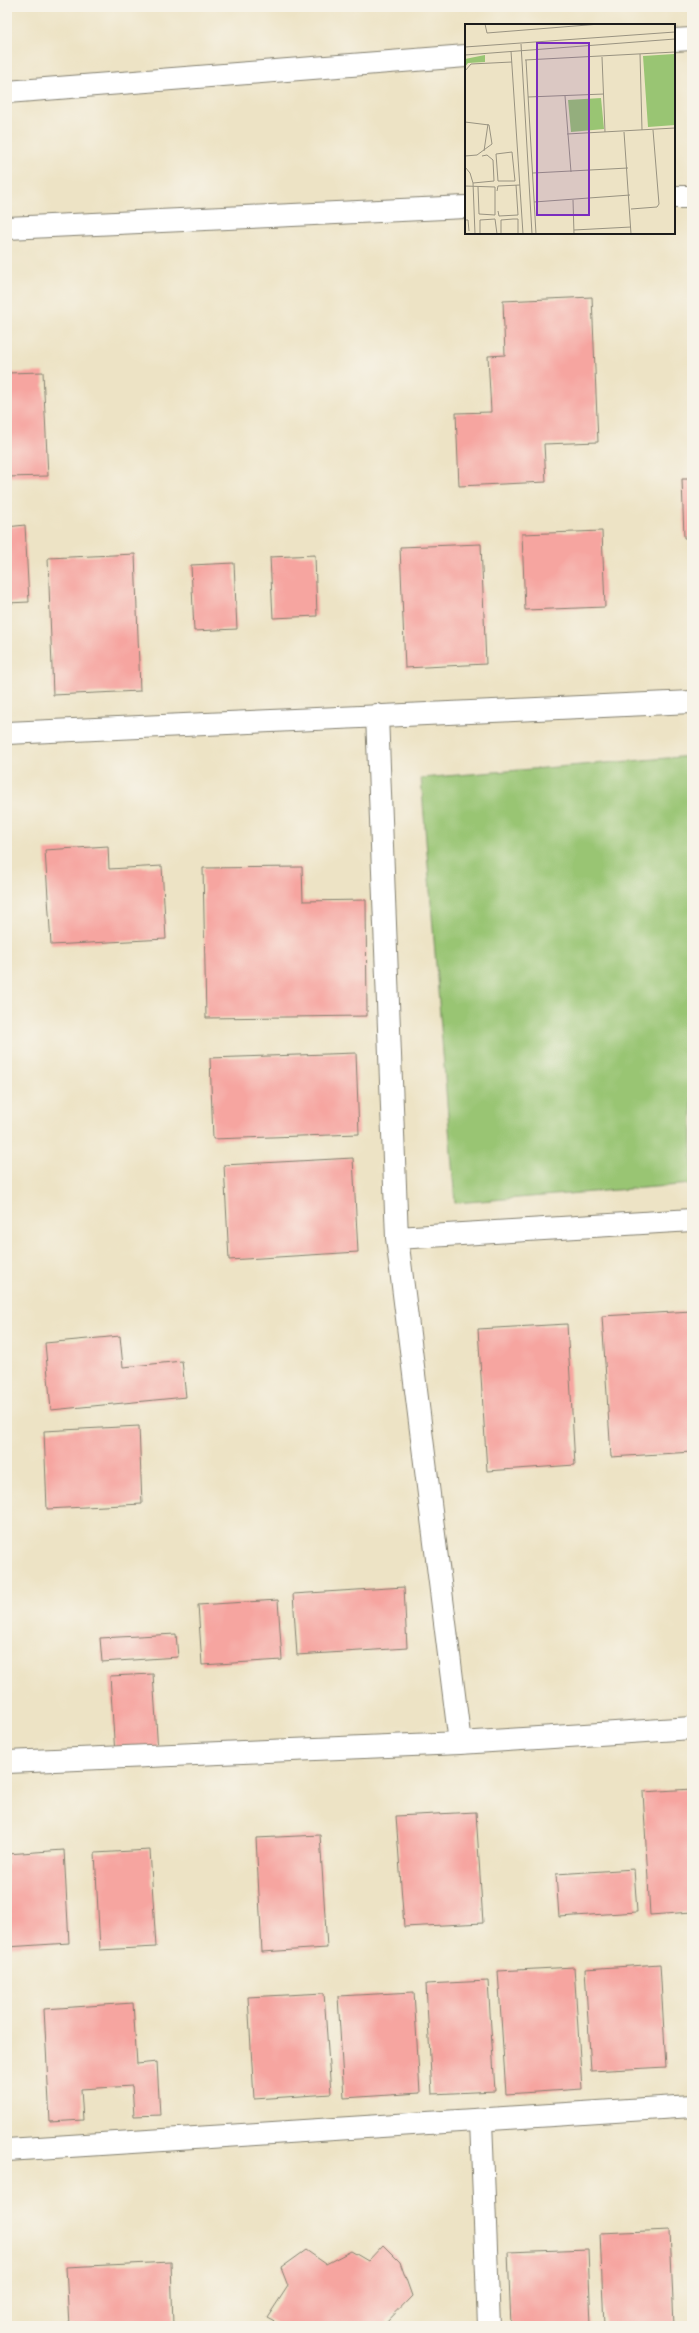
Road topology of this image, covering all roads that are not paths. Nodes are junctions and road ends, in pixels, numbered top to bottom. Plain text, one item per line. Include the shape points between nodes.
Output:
1 (692, 39) edge
2 (675, 40) edge
3 (465, 56) edge
4 (7, 92) edge
5 (692, 196) edge
6 (675, 197) edge
7 (465, 207) edge
8 (7, 228) edge
9 (692, 702) edge
10 (377, 715) junction
11 (7, 733) edge
12 (692, 1220) edge
13 (397, 1238) junction
14 (692, 1728) edge
15 (460, 1743) junction
16 (7, 1762) edge
17 (692, 2106) edge
18 (481, 2121) junction
19 (7, 2150) edge
20 (489, 2326) edge

1 - 2 street
3 - 4 street
5 - 6 street
7 - 8 street
9 - 10 street
10 - 11 street
10 - 13 street
12 - 13 street
13 - 15 street
14 - 15 street
15 - 16 street
17 - 18 street
18 - 19 street
18 - 20 street

